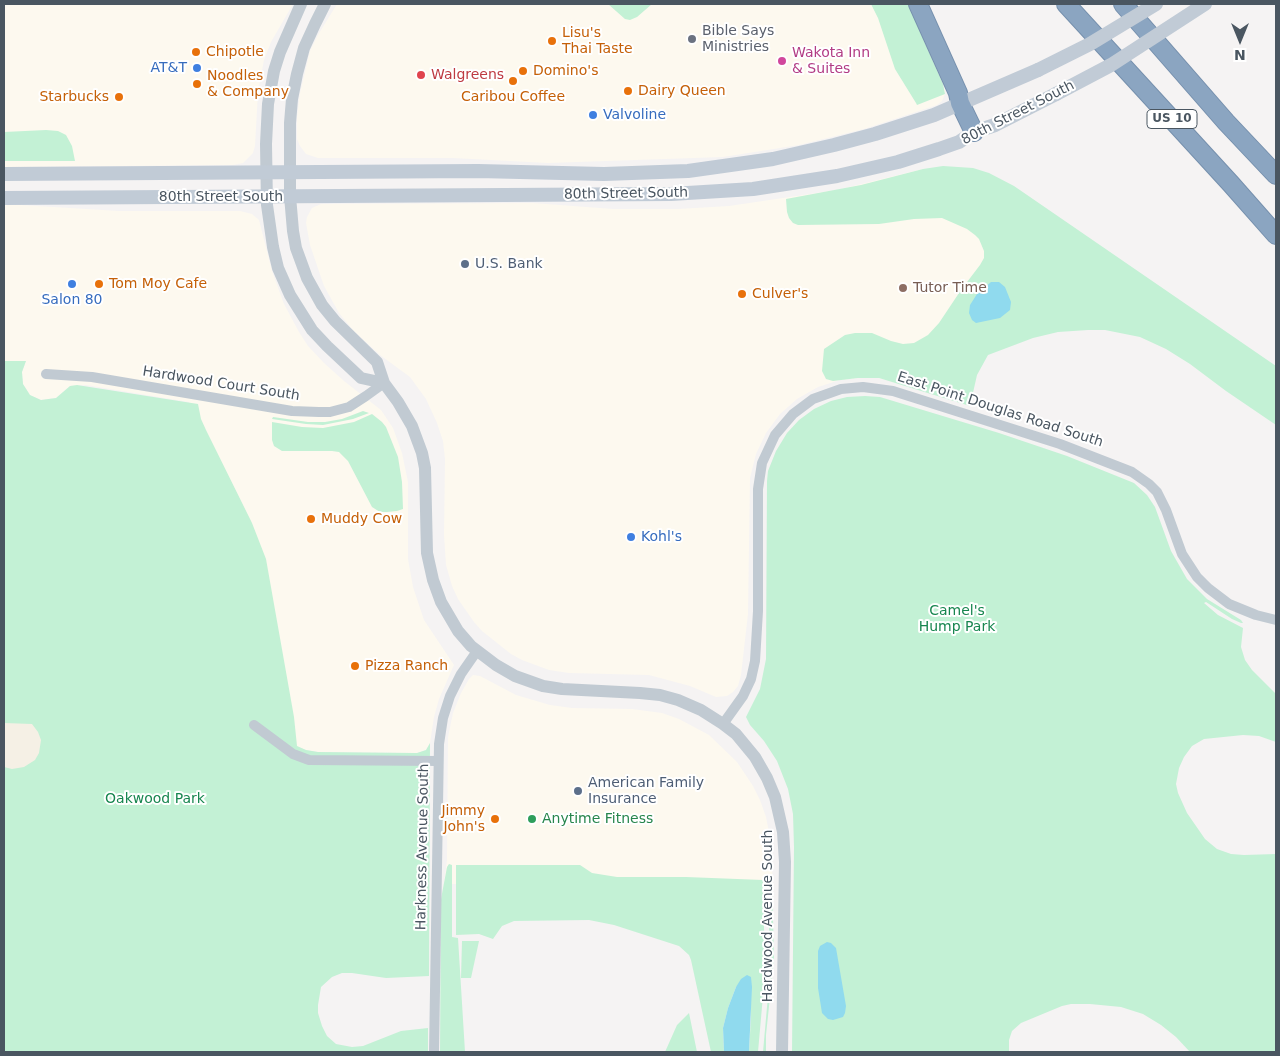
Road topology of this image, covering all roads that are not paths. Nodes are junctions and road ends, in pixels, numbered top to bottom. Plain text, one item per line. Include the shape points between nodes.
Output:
1 (301, 4) edge
2 (326, 4) edge
3 (918, 4) edge
4 (1066, 4) edge
5 (1122, 4) edge
6 (1156, 4) edge
7 (1205, 4) edge
8 (960, 103) junction
9 (974, 132) junction
10 (266, 172) junction
11 (290, 172) junction
12 (4, 174) edge
13 (1276, 175) edge
14 (290, 196) junction
15 (267, 197) junction
16 (4, 198) edge
17 (1276, 235) edge
18 (46, 374) dead end
19 (384, 383) junction
20 (1276, 620) edge
21 (477, 651) junction
22 (723, 724) junction
23 (254, 725) dead end
24 (438, 761) junction
25 (434, 1052) edge
26 (782, 1052) edge

1 - 10 street via 288,32 270,88 266,116
2 - 11 street via 309,36 296,74
3 - 8 highway
4 - 17 highway, US 10
5 - 13 highway, US 10
6 - 8 main road, 80th Street South, bridge via 1090,44
7 - 9 main road, 80th Street South, bridge via 1111,65
8 - 9 highway
8 - 11 main road, 80th Street South via 926,117 834,145 766,160 695,170 604,174
9 - 14 main road, 80th Street South via 959,142 888,164 816,180 753,189 671,194
10 - 11 main road, 80th Street South
10 - 12 main road, 80th Street South
10 - 15 street
11 - 14 street
14 - 15 main road, 80th Street South
14 - 19 street, Hardwood Avenue South via 296,248 307,278 335,321 377,362
15 - 16 main road, 80th Street South
15 - 19 street via 278,268 295,304 309,326 361,378
18 - 19 street, Hardwood Court South via 92,377 292,411 319,412 349,407
19 - 21 street, Hardwood Avenue South via 406,415 422,453 427,547 435,585 458,631
20 - 22 street, East Point Douglas Road South via 1229,604 1197,577 1182,554 1157,492 1132,472 1060,444 893,391 863,387 841,389 822,395 798,409 778,431 764,458 758,489 755,661 746,691
21 - 22 street, Hardwood Avenue South via 515,676 535,683 572,690 660,695 693,706
21 - 24 street, Harkness Avenue South via 458,678 448,702
22 - 26 street, Hardwood Avenue South via 755,757 767,778 784,832
23 - 24 street via 293,754 309,760
24 - 25 street, Harkness Avenue South

